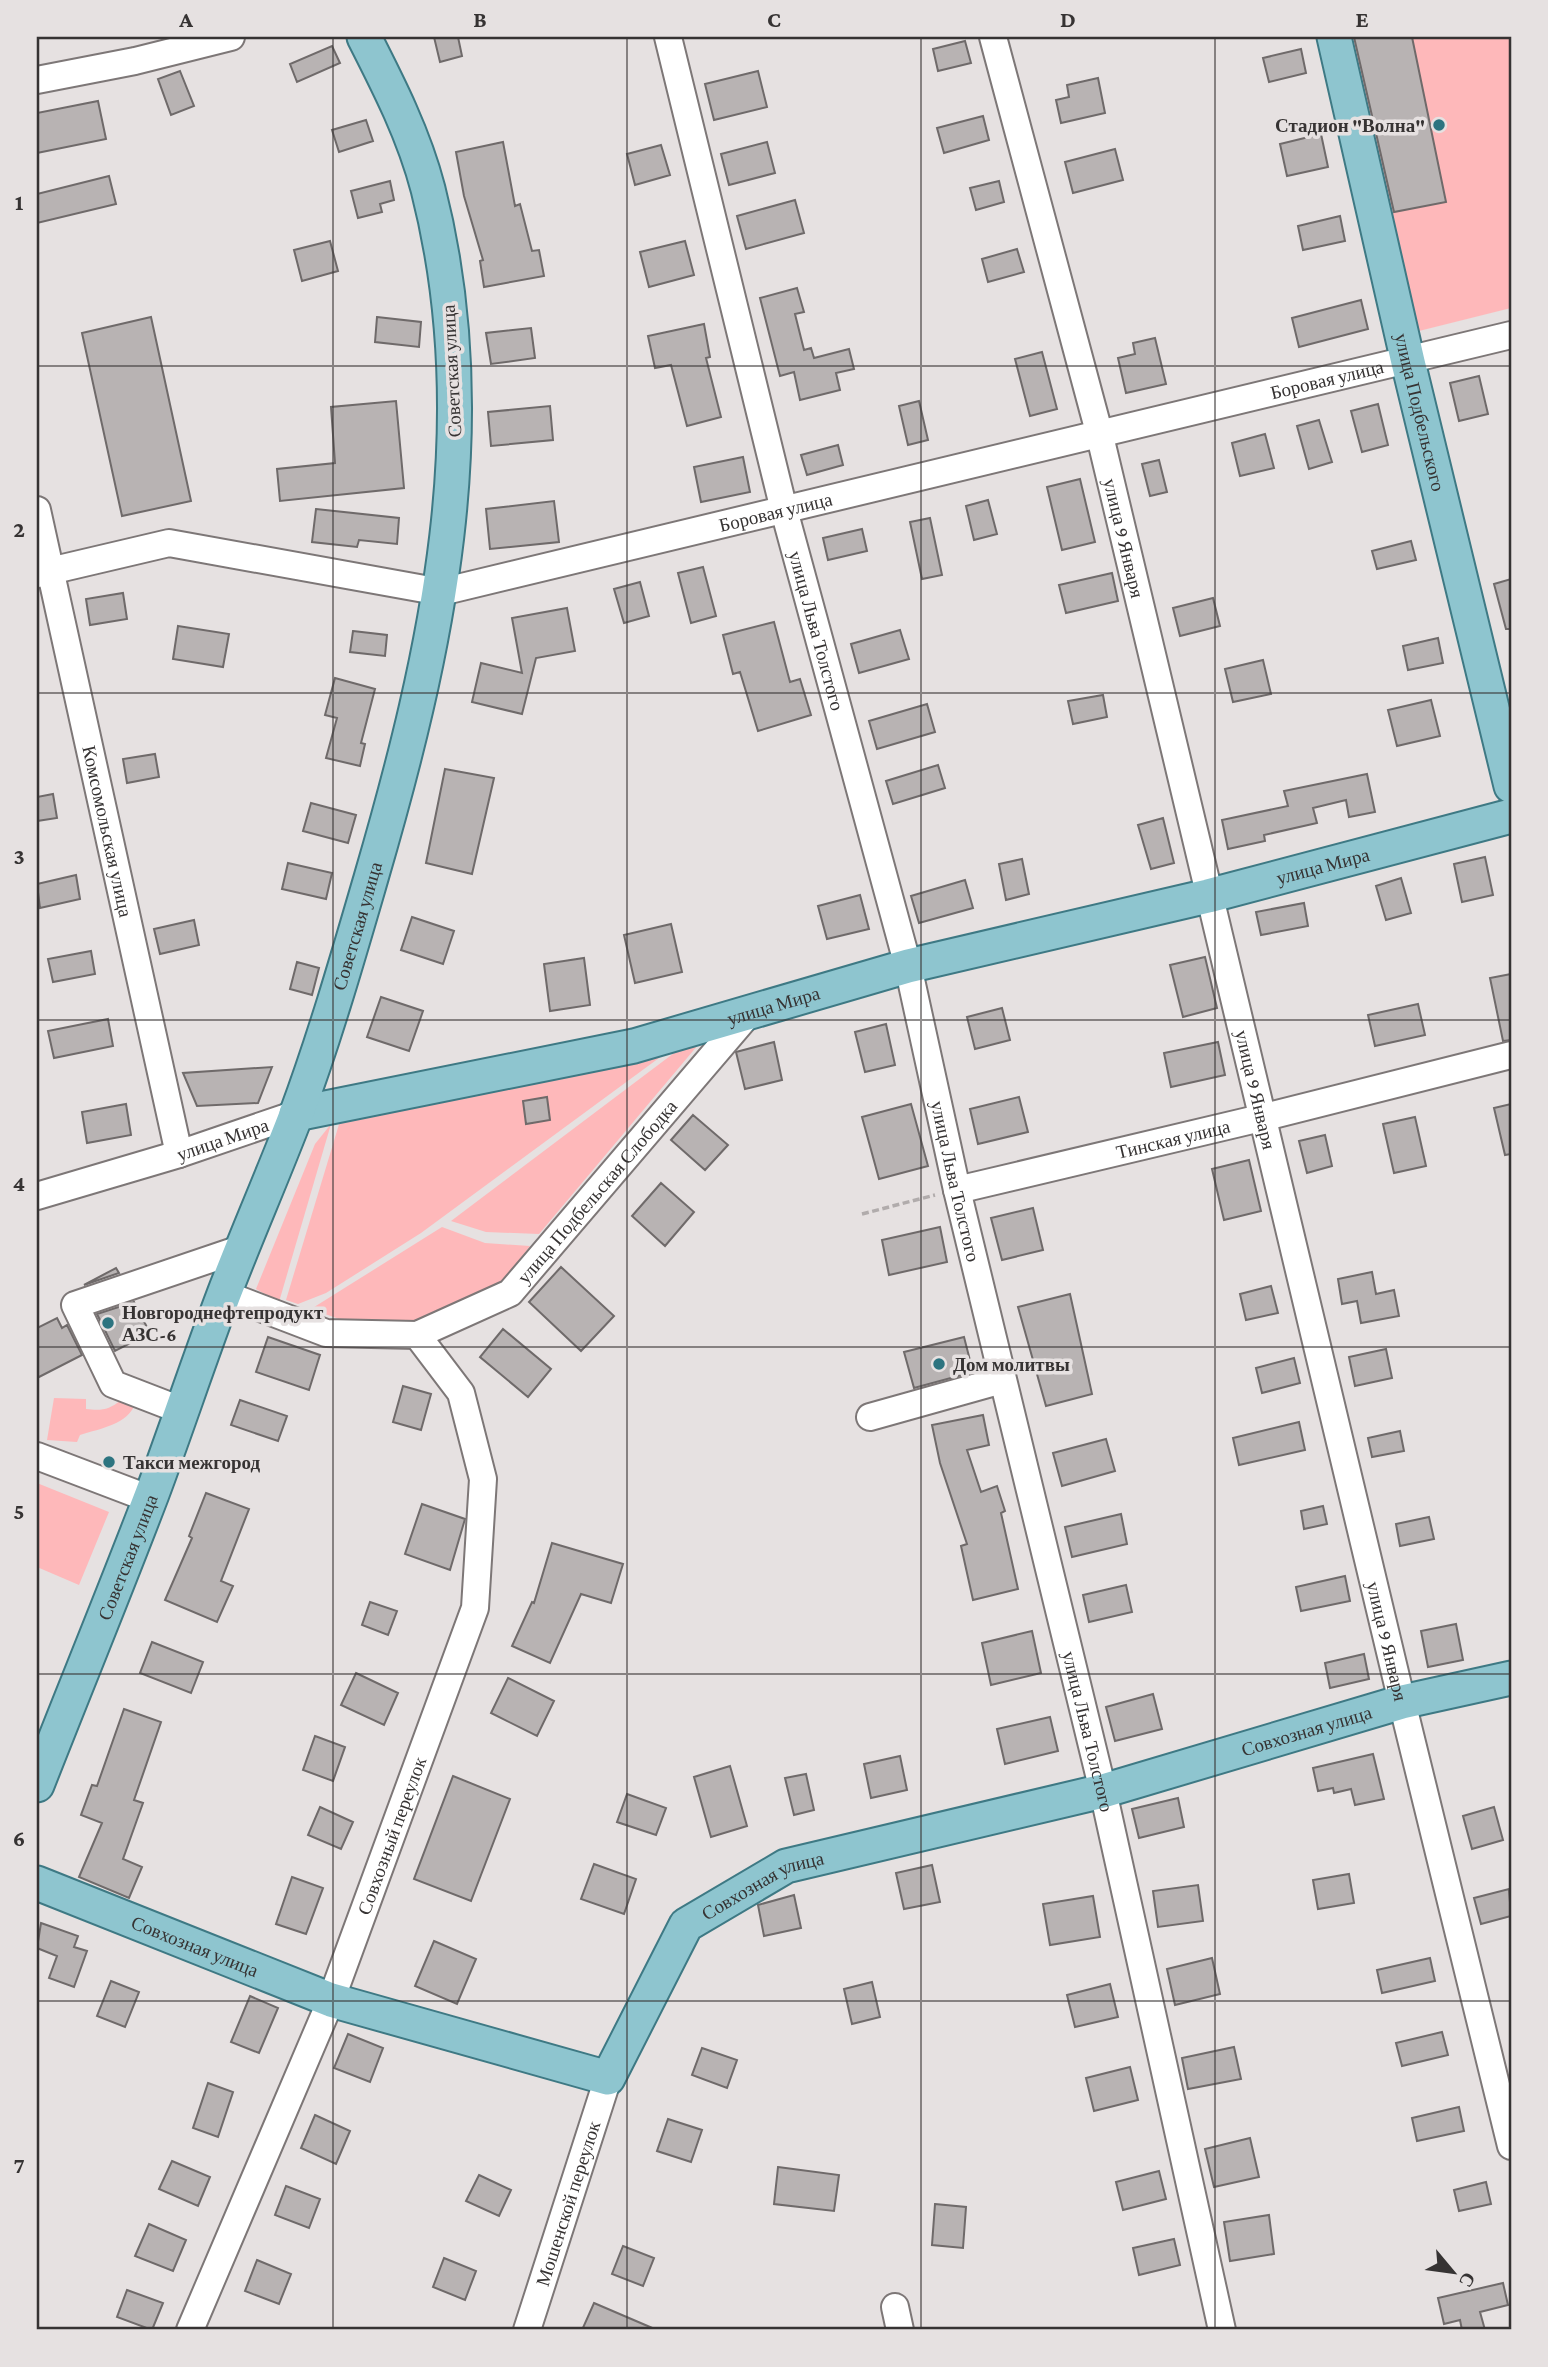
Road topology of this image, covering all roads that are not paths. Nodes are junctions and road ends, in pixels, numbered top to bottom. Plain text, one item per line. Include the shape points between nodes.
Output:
1 (231, 37) edge
2 (364, 37) edge
3 (668, 37) edge
4 (993, 37) edge
5 (1334, 37) edge
6 (37, 80) edge
7 (1511, 335) edge
8 (1408, 362) junction
9 (1099, 432) junction
10 (37, 510) edge
11 (784, 510) junction
12 (44, 573) edge
13 (441, 592) junction
14 (1511, 786) edge
15 (1511, 816) edge
16 (1208, 896) junction
17 (908, 966) junction
18 (750, 1012) junction
19 (1511, 1055) edge
20 (296, 1114) junction
21 (1265, 1117) junction
22 (179, 1154) junction
23 (957, 1189) junction
24 (37, 1196) edge
25 (243, 1248) junction
26 (224, 1294) junction
27 (417, 1335) junction
28 (1002, 1380) junction
29 (183, 1410) junction
30 (870, 1417) dead end
31 (37, 1456) edge
32 (150, 1500) junction
33 (1511, 1678) edge
34 (1402, 1702) junction
35 (37, 1785) edge
36 (1102, 1791) junction
37 (37, 1883) edge
38 (331, 2000) junction
39 (608, 2078) junction
40 (1511, 2146) edge
41 (190, 2330) edge
42 (527, 2330) edge
43 (1222, 2330) edge

1 - 6 street
2 - 13 main road, Советская улица via 404,115 428,190 449,306 455,390 454,476
3 - 11 street, улица Льва Толстого
4 - 9 street, улица 9 Января
5 - 8 main road, улица Подбельского
7 - 8 street, Боровая улица
8 - 9 street, Боровая улица
8 - 14 main road, улица Подбельского
9 - 11 street, Боровая улица
9 - 16 street, улица 9 Января
10 - 12 street, Комсомольская улица
11 - 13 street, Боровая улица
11 - 17 street, улица Льва Толстого
12 - 13 street, Боровая улица via 169,543
12 - 22 street, Комсомольская улица
13 - 20 main road, Советская улица via 392,804 328,1024
15 - 16 main road, улица Мира
16 - 17 main road, улица Мира
16 - 21 street, улица 9 Января
17 - 18 main road, улица Мира
17 - 23 street, улица Льва Толстого
18 - 20 main road, улица Мира via 634,1046
18 - 27 street, улица Подбельская Слободка via 510,1293
19 - 21 street, Тинская улица
20 - 22 street, улица Мира
20 - 25 main road, Советская улица
21 - 23 street, Тинская улица
21 - 34 street, улица 9 Января
22 - 24 street, улица Мира
23 - 28 street, улица Льва Толстого
25 - 26 main road, Советская улица
25 - 29 street via 75,1305 113,1384
26 - 27 street via 326,1333
26 - 29 main road, Советская улица
27 - 38 street, Совхозный переулок via 461,1392 483,1479 475,1608
28 - 30 street
28 - 36 street, улица Льва Толстого
29 - 32 main road, Советская улица
31 - 32 street
32 - 35 main road, Советская улица
33 - 34 main road, Совхозная улица
34 - 36 main road, Совхозная улица
34 - 40 street, улица 9 Января
36 - 39 main road, Совхозная улица via 786,1866 687,1925
36 - 43 street, улица Льва Толстого
37 - 38 main road, Совхозная улица
38 - 39 main road, Совхозная улица
38 - 41 street, Совхозный переулок
39 - 42 street, Мошенской переулок

